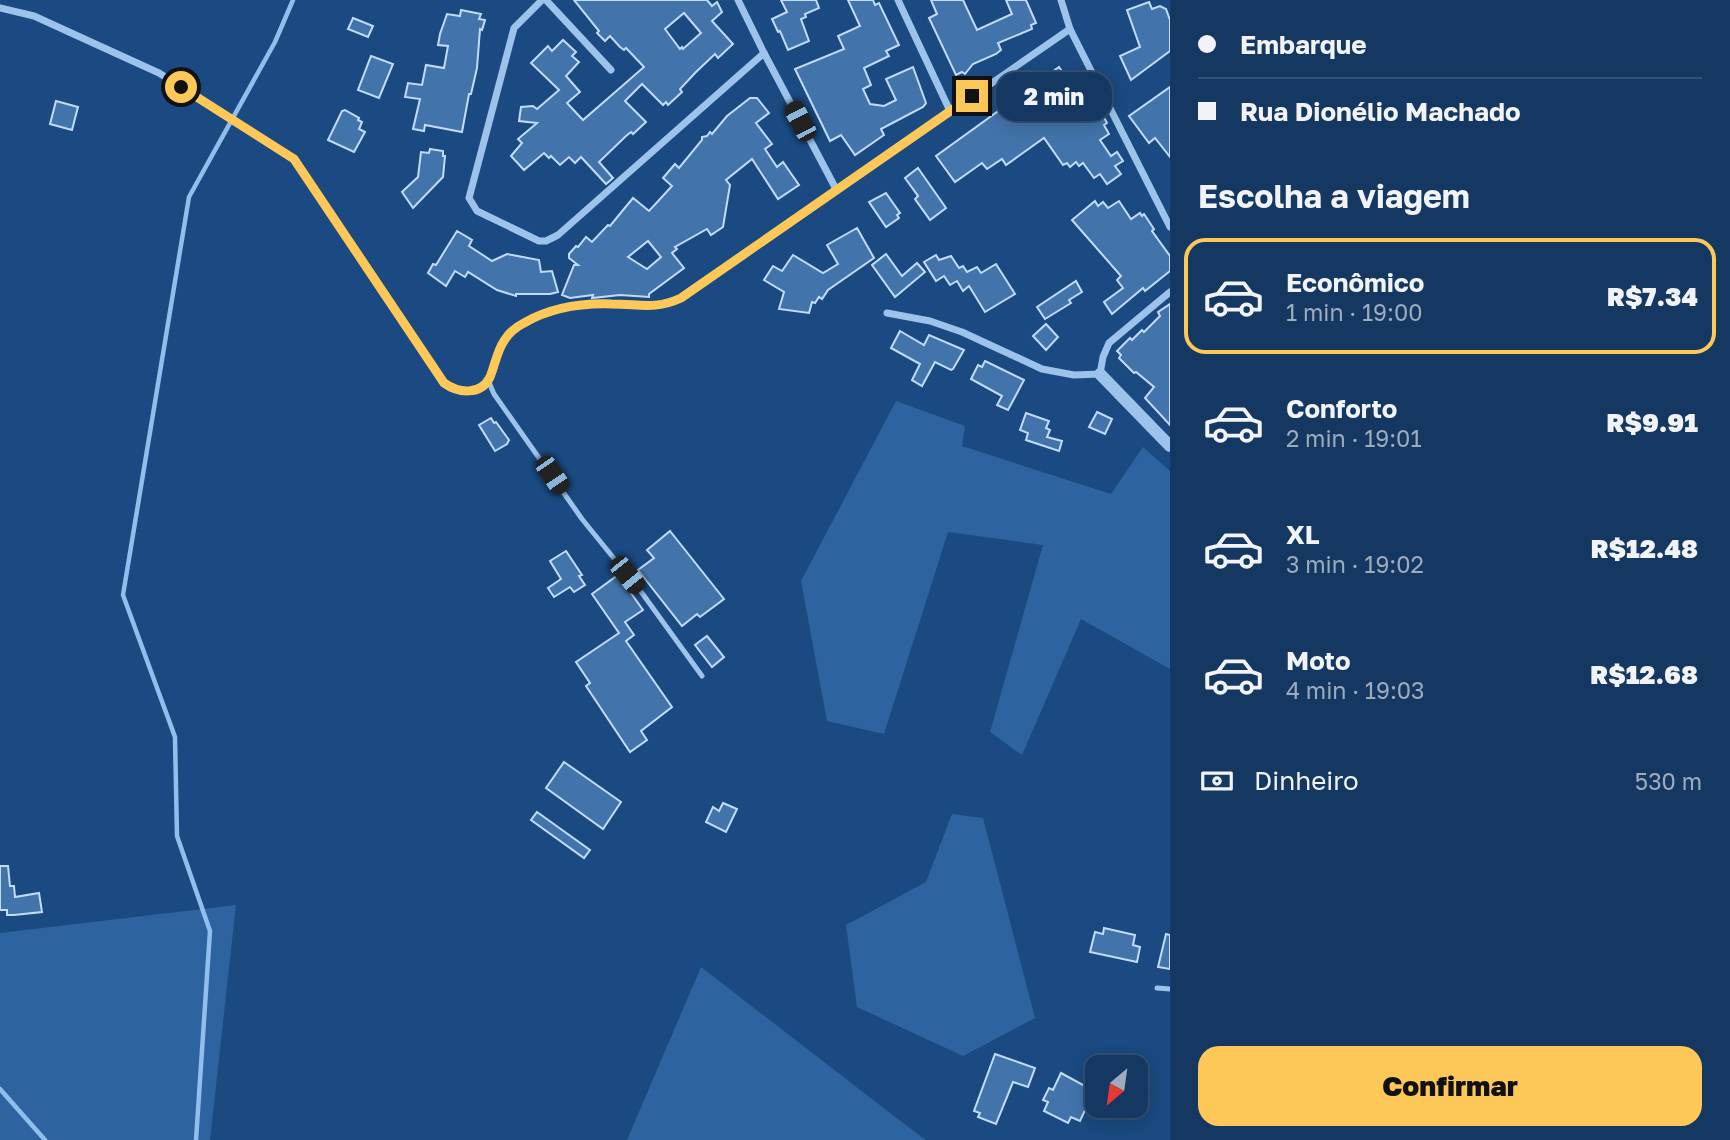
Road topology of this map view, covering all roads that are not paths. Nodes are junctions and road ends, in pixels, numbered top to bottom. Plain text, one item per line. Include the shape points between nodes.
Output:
1 (544, 0) edge
2 (738, 0) edge
3 (898, 0) edge
4 (1061, 0) edge
5 (0, 8) edge
6 (1070, 29) junction
7 (764, 53) junction
8 (611, 70) dead end
9 (950, 111) junction
10 (836, 189) junction
11 (1170, 227) edge
12 (1169, 294) edge
13 (887, 313) dead end
14 (1100, 374) junction
15 (488, 380) junction
16 (1170, 446) edge
17 (702, 676) dead end
18 (1157, 988) dead end
19 (1170, 989) edge

1 - 7 street via 514,27 469,198 473,207 533,239 552,239
1 - 8 street
2 - 7 street
3 - 9 street
4 - 6 street
5 - 15 street via 34,16 159,73 294,159 444,383 466,392
6 - 9 street
6 - 11 street
7 - 10 street
9 - 10 street
10 - 15 street via 666,305 593,304 535,317 503,342
12 - 14 street via 1109,343
13 - 14 street via 961,332 1042,369
14 - 16 street
15 - 17 lane via 582,519
18 - 19 lane

